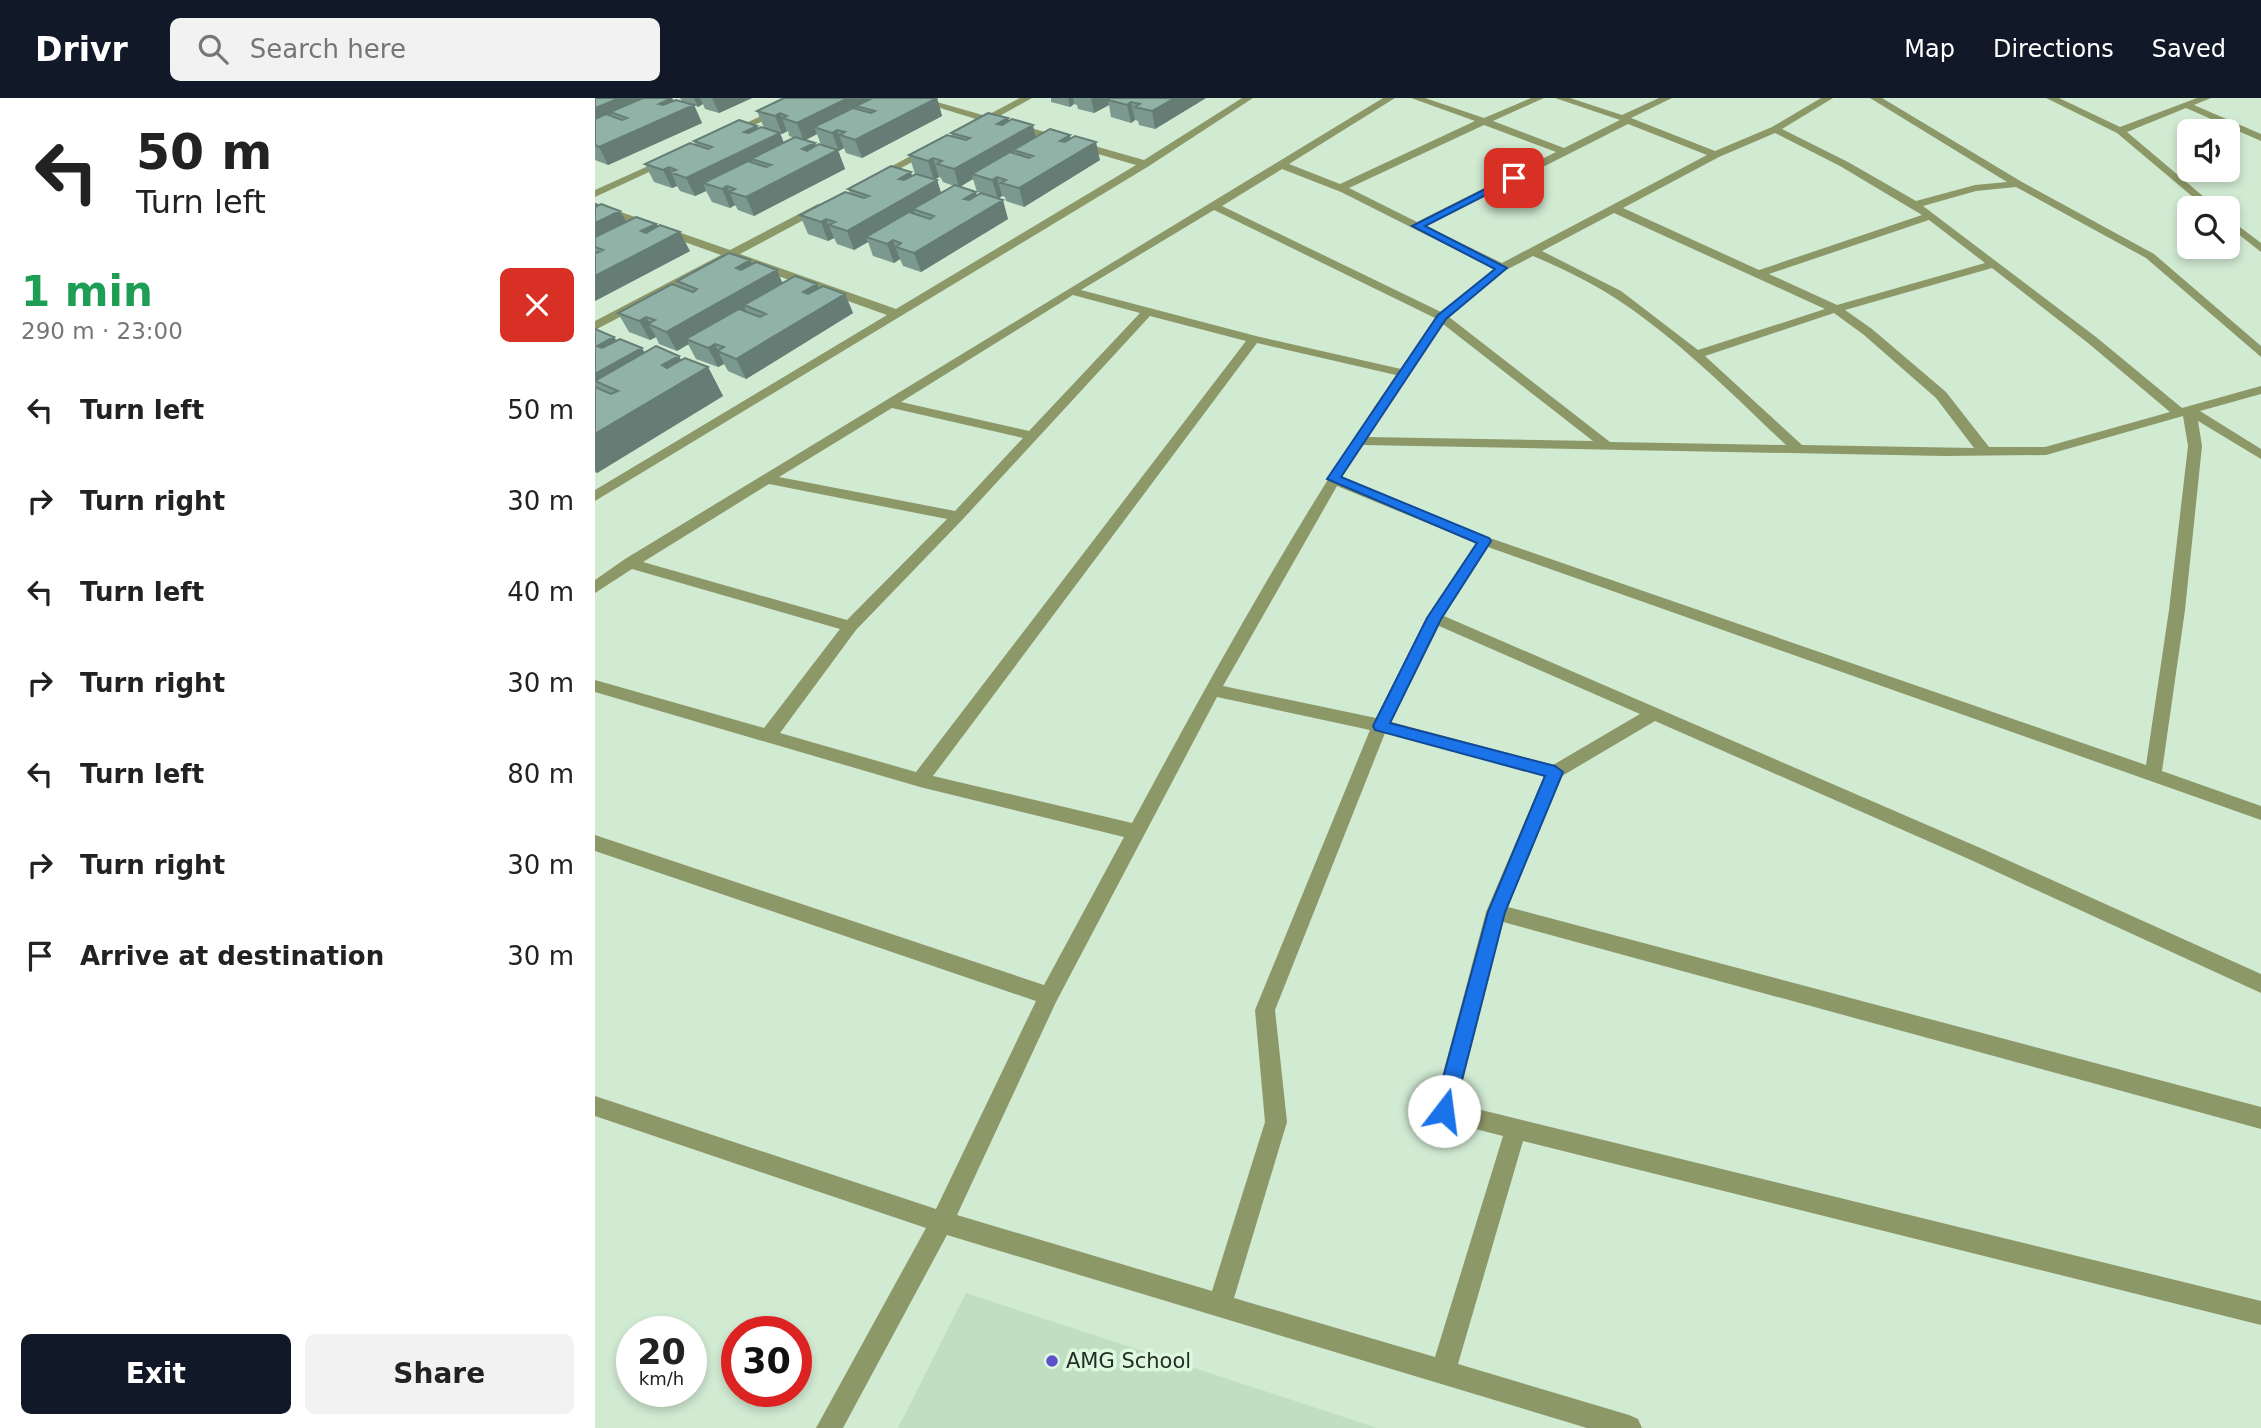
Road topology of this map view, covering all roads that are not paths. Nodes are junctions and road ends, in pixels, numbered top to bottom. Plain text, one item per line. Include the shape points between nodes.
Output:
1 (807, 98) edge
2 (913, 98) edge
3 (1027, 98) edge
4 (1248, 98) edge
5 (1390, 98) edge
6 (1416, 98) edge
7 (1539, 98) edge
8 (1560, 98) edge
9 (1667, 98) edge
10 (1828, 98) edge
11 (1875, 98) edge
12 (2051, 98) edge
13 (2206, 98) edge
14 (2186, 104) junction
15 (1626, 119) junction
16 (985, 120) junction
17 (1484, 121) junction
18 (1775, 129) junction
19 (2120, 131) junction
20 (961, 133) edge
21 (720, 138) edge
22 (2261, 138) edge
23 (937, 146) edge
24 (1565, 152) junction
25 (682, 155) edge
26 (1715, 155) junction
27 (1145, 164) junction
28 (1279, 164) junction
29 (864, 184) edge
30 (2018, 184) junction
31 (1340, 188) junction
32 (595, 194) edge
33 (2198, 196) edge
34 (828, 203) edge
35 (1913, 205) junction
36 (595, 206) edge
37 (1214, 206) junction
38 (1613, 208) junction
39 (1930, 216) junction
40 (1417, 226) junction
41 (2240, 232) edge
42 (2261, 249) edge
43 (1532, 251) junction
44 (731, 254) junction
45 (1994, 264) junction
46 (1502, 268) junction
47 (1758, 274) junction
48 (1071, 291) junction
49 (1836, 309) junction
50 (1148, 312) junction
51 (897, 314) junction
52 (1442, 317) junction
53 (595, 326) edge
54 (1254, 339) junction
55 (2261, 352) edge
56 (1695, 355) junction
57 (1403, 373) junction
58 (2261, 390) edge
59 (889, 403) junction
60 (2185, 412) junction
61 (1033, 436) junction
62 (1358, 441) junction
63 (1606, 445) junction
64 (1798, 449) junction
65 (1985, 452) junction
66 (2261, 455) edge
67 (766, 479) junction
68 (1334, 479) junction
69 (595, 496) edge
70 (958, 516) junction
71 (1485, 541) junction
72 (630, 563) junction
73 (595, 588) edge
74 (1435, 618) junction
75 (851, 626) junction
76 (595, 686) edge
77 (1212, 690) junction
78 (1656, 713) junction
79 (1381, 726) junction
80 (768, 736) junction
81 (1555, 772) junction
82 (2153, 775) junction
83 (920, 780) junction
84 (2261, 813) edge
85 (1136, 832) junction
86 (595, 843) edge
87 (1496, 912) junction
88 (2261, 984) edge
89 (1049, 996) junction
90 (595, 1106) edge
91 (2261, 1118) edge
92 (1516, 1129) junction
93 (942, 1222) junction
94 (1220, 1305) junction
95 (2261, 1313) edge
96 (1443, 1373) junction
97 (829, 1428) edge
98 (1629, 1428) edge

1 - 21 street
2 - 16 street
3 - 16 street
4 - 27 street
5 - 28 street
6 - 17 street
7 - 17 street
8 - 15 street
9 - 15 street
10 - 18 street
11 - 30 street
12 - 19 street
13 - 14 street
14 - 19 street
14 - 22 street
15 - 24 street
15 - 26 street
16 - 20 street
16 - 27 street
17 - 24 street
17 - 31 street
18 - 26 street
18 - 35 street
19 - 33 street
23 - 29 street
24 - 40 street
25 - 32 street
26 - 38 street
27 - 51 street
28 - 31 street
28 - 37 street
30 - 35 street via 1975,188
30 - 55 street via 2150,256
31 - 40 street
34 - 44 street
35 - 39 street
36 - 44 street
37 - 48 street
37 - 52 street
38 - 43 street
38 - 47 street
39 - 45 street
39 - 47 street
40 - 46 street
41 - 42 street
43 - 46 street
43 - 56 street via 1627,300
44 - 51 street
44 - 53 street
45 - 49 street
45 - 60 street
46 - 52 street
47 - 49 street
48 - 50 street
48 - 59 street
49 - 56 street
49 - 65 street via 1941,396
50 - 54 street
50 - 61 street
51 - 69 street
52 - 57 street
52 - 63 street
54 - 57 street
54 - 83 street
56 - 64 street
57 - 62 street
58 - 60 street
59 - 61 street
59 - 67 street
60 - 65 street via 2046,451
60 - 66 street
60 - 82 street via 2195,446
61 - 70 street
62 - 63 street
62 - 68 street
63 - 64 street
64 - 65 street
67 - 70 street
67 - 72 street
68 - 71 street
68 - 77 street
70 - 75 street
71 - 74 street
71 - 82 street
72 - 73 street
72 - 75 street
74 - 78 street
74 - 79 street
75 - 80 street
76 - 80 street
77 - 79 street
77 - 85 street
78 - 81 street
78 - 88 street
79 - 81 street
79 - 94 street via 1265,1010 1276,1122
80 - 83 street
81 - 87 street
82 - 84 street
83 - 85 street
85 - 89 street
86 - 89 street
87 - 91 street
87 - 92 street via 1444,1111
89 - 93 street
90 - 93 street
92 - 95 street
92 - 96 street
93 - 94 street
93 - 97 street
94 - 96 street
96 - 98 street

